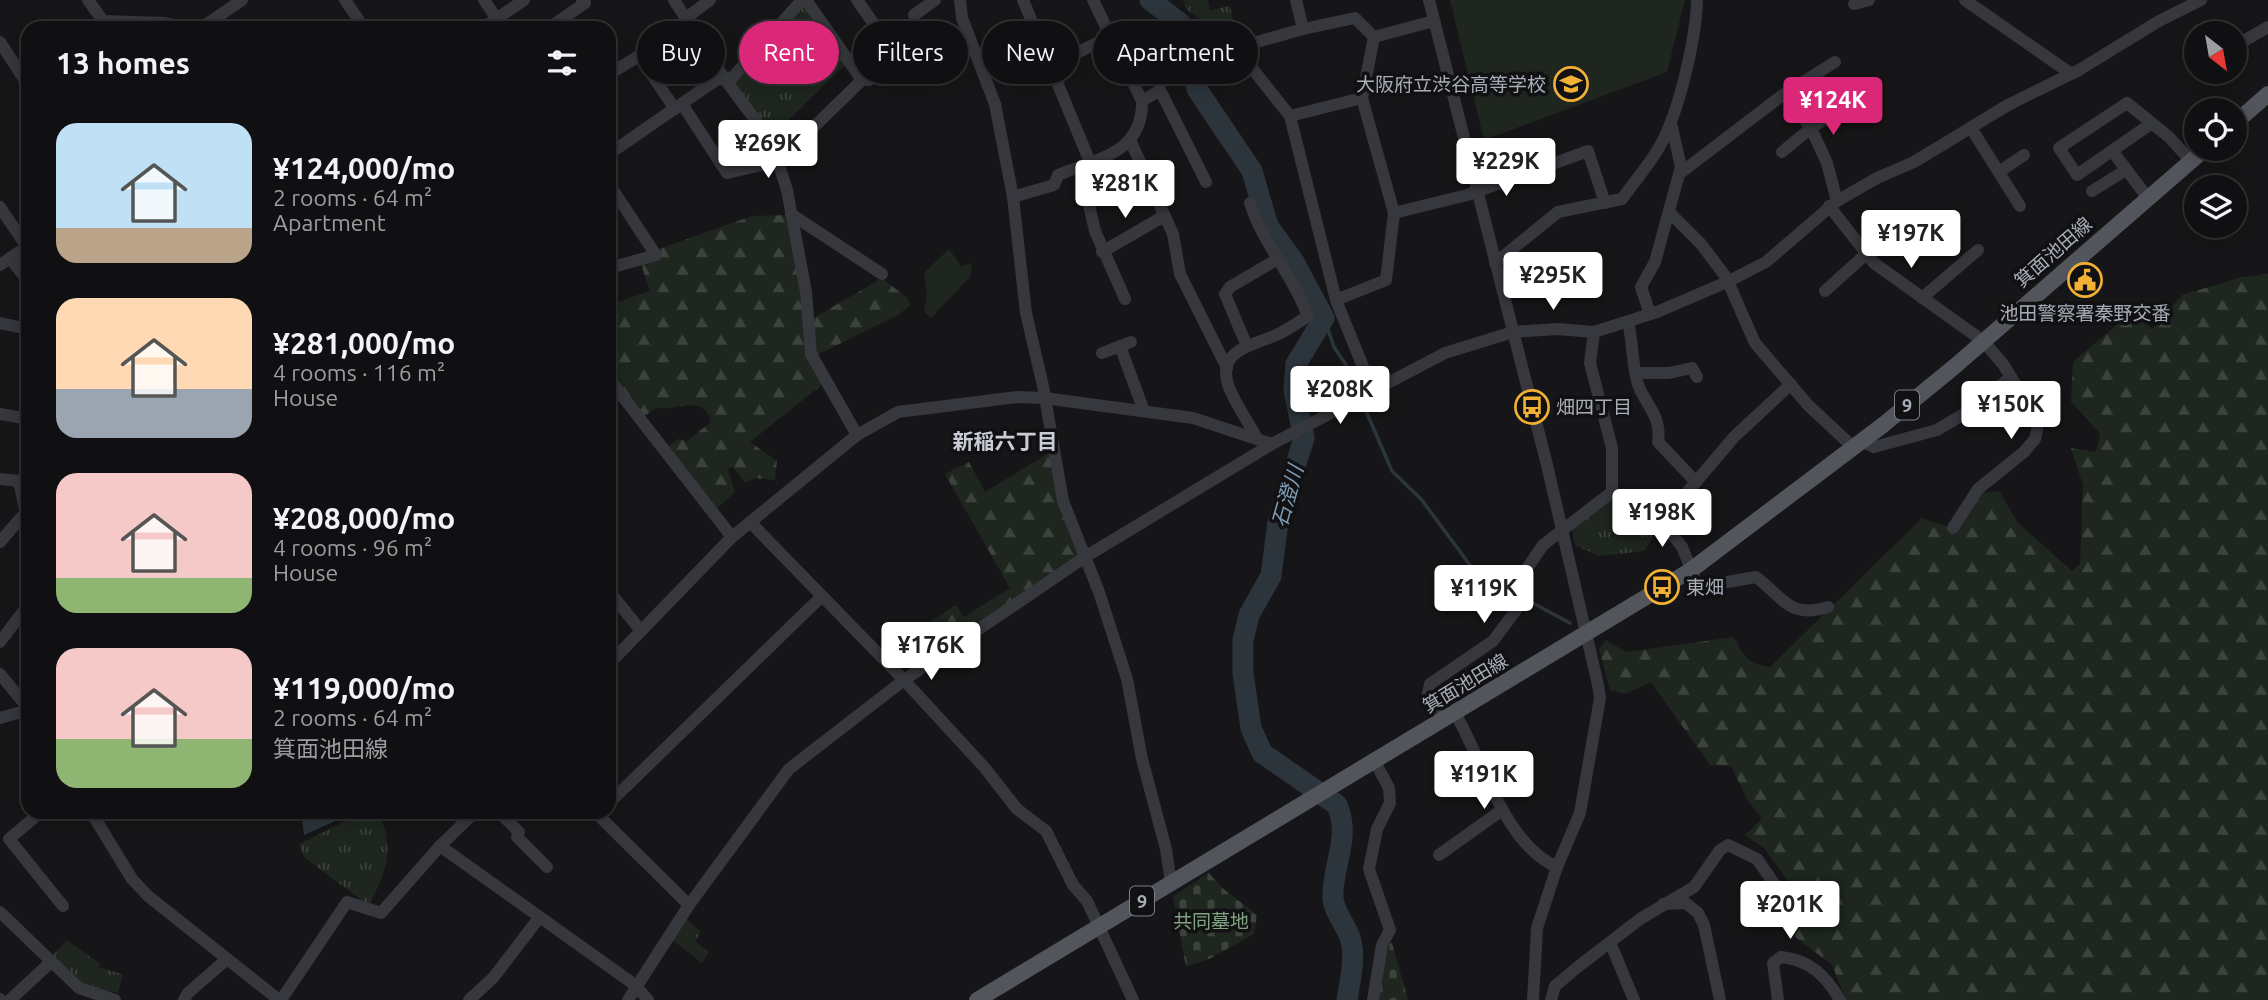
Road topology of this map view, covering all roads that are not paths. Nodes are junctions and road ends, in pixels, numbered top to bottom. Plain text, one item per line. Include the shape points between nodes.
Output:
1 (88, 0) edge
2 (242, 0) edge
3 (345, 0) edge
4 (484, 0) edge
5 (524, 0) edge
6 (583, 0) edge
7 (674, 0) edge
8 (710, 0) edge
9 (857, 0) edge
10 (935, 0) edge
11 (960, 0) edge
12 (1023, 0) edge
13 (1093, 0) edge
14 (1296, 0) edge
15 (1429, 0) edge
16 (1697, 0) edge
17 (1869, 0) edge
18 (1965, 0) edge
19 (2201, 0) edge
20 (809, 2) edge
21 (1854, 4) dead end
22 (222, 5) edge
23 (914, 15) dead end
24 (686, 18) junction
25 (101, 21) edge
26 (207, 21) edge
27 (359, 21) edge
28 (499, 21) edge
29 (502, 21) edge
30 (559, 21) edge
31 (688, 21) edge
32 (872, 21) edge
33 (1031, 21) edge
34 (1103, 21) edge
35 (1434, 21) junction
36 (2268, 27) edge
37 (1303, 29) junction
38 (1374, 37) junction
39 (2247, 38) edge
40 (0, 42) edge
41 (1835, 62) dead end
42 (853, 67) edge
43 (616, 70) edge
44 (2070, 73) junction
45 (21, 74) edge
46 (725, 78) edge
47 (725, 79) edge
48 (710, 84) edge
49 (858, 84) edge
50 (1056, 84) edge
51 (1133, 84) edge
52 (1784, 94) junction
53 (2268, 94) edge
54 (1861, 96) dead end
55 (1362, 98) junction
56 (1142, 102) junction
57 (678, 106) junction
58 (2247, 112) edge
59 (1290, 117) junction
60 (1671, 123) junction
61 (2152, 123) junction
62 (1811, 128) junction
63 (1971, 128) junction
64 (1130, 140) junction
65 (616, 149) edge
66 (1782, 152) dead end
67 (2113, 152) junction
68 (2184, 154) edge
69 (2024, 155) dead end
70 (779, 161) junction
71 (2191, 161) edge
72 (1085, 164) junction
73 (2126, 170) junction
74 (1999, 172) junction
75 (1679, 174) junction
76 (1206, 182) dead end
77 (1478, 191) junction
78 (2092, 191) dead end
79 (616, 195) edge
80 (1013, 197) junction
81 (2148, 198) junction
82 (1250, 203) dead end
83 (1605, 203) junction
84 (1833, 203) junction
85 (2020, 206) dead end
86 (0, 207) edge
87 (1394, 213) junction
88 (1670, 213) junction
89 (791, 214) junction
90 (1164, 216) junction
91 (21, 237) edge
92 (21, 250) edge
93 (1978, 250) dead end
94 (1102, 252) junction
95 (1866, 254) junction
96 (1276, 260) junction
97 (5, 261) edge
98 (1495, 263) junction
99 (616, 266) edge
100 (883, 274) dead end
101 (21, 275) edge
102 (1727, 282) junction
103 (1825, 291) dead end
104 (1922, 298) junction
105 (1125, 299) dead end
106 (1336, 300) junction
107 (1650, 314) junction
108 (1628, 322) junction
109 (0, 323) edge
110 (21, 328) edge
111 (1513, 332) junction
112 (1594, 332) junction
113 (1983, 341) junction
114 (1247, 344) junction
115 (1102, 354) dead end
116 (1227, 368) junction
117 (1321, 373) dead end
118 (1636, 373) junction
119 (1697, 377) dead end
120 (2011, 377) junction
121 (1791, 384) junction
122 (616, 388) edge
123 (1369, 391) junction
124 (1044, 398) junction
125 (1144, 411) junction
126 (1331, 412) junction
127 (0, 414) edge
128 (21, 419) edge
129 (857, 435) junction
130 (1257, 438) junction
131 (1272, 444) junction
132 (1857, 444) junction
133 (0, 479) edge
134 (21, 479) edge
135 (1696, 482) junction
136 (1612, 492) junction
137 (1658, 516) junction
138 (750, 522) junction
139 (21, 523) edge
140 (1953, 528) dead end
141 (1563, 531) junction
142 (732, 537) junction
143 (0, 542) edge
144 (1086, 557) junction
145 (1691, 570) junction
146 (821, 597) junction
147 (616, 601) edge
148 (1828, 607) dead end
149 (21, 623) edge
150 (640, 631) junction
151 (1587, 634) junction
152 (0, 642) edge
153 (616, 657) edge
154 (0, 674) edge
155 (904, 680) junction
156 (21, 700) edge
157 (21, 711) edge
158 (0, 718) edge
159 (1448, 718) junction
160 (1375, 762) junction
161 (616, 796) edge
162 (1502, 810) junction
163 (33, 819) edge
164 (96, 819) edge
165 (468, 819) edge
166 (506, 819) edge
167 (604, 819) edge
168 (440, 846) junction
169 (1439, 855) dead end
170 (547, 867) dead end
171 (1557, 867) junction
172 (1171, 883) junction
173 (1663, 904) junction
174 (689, 905) junction
175 (63, 906) dead end
176 (1792, 909) dead end
177 (0, 912) edge
178 (539, 918) junction
179 (1099, 927) junction
180 (1610, 943) junction
181 (227, 959) junction
182 (51, 962) junction
183 (635, 985) junction
184 (106, 999) edge
185 (10, 1000) edge
186 (184, 1000) edge
187 (280, 1000) edge
188 (469, 1000) edge
189 (628, 1000) edge
190 (648, 1000) edge
191 (977, 1000) edge
192 (1133, 1000) edge
193 (1373, 1000) edge
194 (1533, 1000) edge
195 (1551, 1000) edge
196 (1634, 1000) edge
197 (1720, 1000) edge
198 (1778, 1000) edge
199 (1840, 1000) edge

1 - 25 street
2 - 22 street
3 - 27 street
4 - 28 street
5 - 29 street
6 - 30 street via 585,3
7 - 24 street
8 - 24 street
9 - 32 street
10 - 23 street
11 - 80 street via 962,18 995,104
12 - 33 street
13 - 34 street
14 - 37 street
15 - 35 street
16 - 60 street
17 - 21 street
18 - 44 street
19 - 44 street
20 - 42 street
20 - 46 street via 733,77
22 - 26 street
24 - 31 street
35 - 38 street
35 - 77 street
36 - 39 street
37 - 38 street via 1354,18
37 - 59 street via 1246,45 1251,67
38 - 55 street
40 - 45 street
41 - 52 street
43 - 57 street via 639,56
44 - 63 street
47 - 70 street via 771,141
48 - 57 street
49 - 70 street
50 - 72 street
51 - 56 street
52 - 62 street
52 - 75 street
53 - 58 main road
54 - 62 street
55 - 59 street
55 - 87 street
56 - 64 street via 1142,117
56 - 76 street via 1160,90
57 - 65 street
57 - 70 street via 727,173
59 - 106 street
60 - 75 street
60 - 83 street via 1622,199
61 - 67 street
61 - 67 street via 2127,103 2059,148 2077,175
61 - 68 street
62 - 66 street
62 - 84 street via 1830,170
63 - 74 street
63 - 84 street
64 - 72 street via 1112,156
64 - 90 street
67 - 73 street
69 - 74 street
70 - 89 street
71 - 81 main road, 箕面池田線 / 9
72 - 80 street via 1058,175 1054,185
72 - 94 street
73 - 78 street
73 - 81 street
74 - 85 street
75 - 88 street
77 - 83 street via 1588,151
77 - 87 street
77 - 98 street
79 - 99 street via 656,255
80 - 124 street via 1026,313
81 - 113 main road, 箕面池田線 / 9
82 - 96 street via 1259,232
83 - 98 street via 1558,212
84 - 95 street
84 - 102 street via 1766,262
86 - 91 street
87 - 106 street via 1386,280
88 - 102 street via 1701,244
88 - 107 street via 1655,262 1641,287
89 - 100 street
89 - 129 street via 806,292 811,354
90 - 94 street
90 - 116 street via 1173,234 1180,274
92 - 97 street
93 - 104 street
94 - 105 street
95 - 103 street
95 - 104 street
96 - 114 street via 1230,286 1226,294
96 - 114 street via 1299,292 1308,316 1275,335
97 - 101 street
98 - 111 street
102 - 107 street
102 - 121 street via 1755,343
104 - 113 street
106 - 123 street
107 - 108 street
108 - 112 street
108 - 118 street
109 - 110 street
111 - 112 street via 1557,328
111 - 123 street via 1445,353
111 - 141 street
112 - 136 street via 1590,363 1612,448
113 - 120 street
113 - 132 main road, 箕面池田線 / 9
114 - 116 street via 1234,352
115 - 125 street via 1125,344
116 - 130 street via 1229,388
117 - 126 street
118 - 119 street via 1692,368
118 - 135 street via 1654,410 1658,442
120 - 132 street via 1937,430 1874,447
120 - 140 street via 2034,413 2038,425 2035,439 1978,489
121 - 132 street via 1824,421
121 - 135 street via 1734,437
122 - 142 street
123 - 126 street
124 - 125 street
124 - 129 street via 1017,397 898,412
124 - 144 street via 1063,501
125 - 130 street via 1193,418
126 - 131 street
127 - 128 street
129 - 138 street
130 - 131 street
131 - 144 street
132 - 145 main road, 箕面池田線 / 9
133 - 134 street
135 - 137 street via 1674,509
136 - 137 street
136 - 141 street
137 - 145 street via 1682,547
138 - 142 street
138 - 146 street
139 - 143 street
141 - 151 street
141 - 159 street via 1543,545 1517,583 1516,610 1493,641 1430,684 1427,697
142 - 150 street
144 - 155 street
144 - 172 street via 1127,679
145 - 148 street via 1696,581 1710,585 1756,578 1789,607 1808,613
145 - 151 main road, 箕面池田線 / 9
146 - 155 street
146 - 161 street
147 - 150 street
149 - 152 street
150 - 153 street
151 - 159 main road, 箕面池田線 / 9
151 - 171 street via 1600,698 1580,813
154 - 156 street
155 - 174 street via 789,769
155 - 179 street via 1017,809 1046,831
157 - 158 street
159 - 160 main road, 箕面池田線 / 9
159 - 162 street via 1469,737
160 - 172 main road, 箕面池田線 / 9
160 - 193 street via 1390,803 1377,829 1369,869 1390,930 1382,945
162 - 169 street
162 - 171 street via 1521,838
163 - 175 street via 9,839
164 - 181 street via 140,888
165 - 168 street
166 - 170 street
167 - 174 street
168 - 178 street
168 - 187 street via 381,913 347,902
171 - 194 street via 1536,928
172 - 179 main road, 箕面池田線 / 9
173 - 176 street via 1694,887 1728,845 1758,859
173 - 180 street
173 - 197 street via 1686,903 1698,913
174 - 183 street
177 - 182 street
178 - 183 street
178 - 188 street via 493,978
179 - 191 main road, 箕面池田線 / 9
179 - 192 street
180 - 195 street via 1555,986
180 - 196 street
181 - 186 street
181 - 187 street
182 - 184 street via 79,988
182 - 185 street
183 - 189 street
183 - 190 street
198 - 199 street via 1772,973 1773,963 1781,957 1809,965 1828,981

